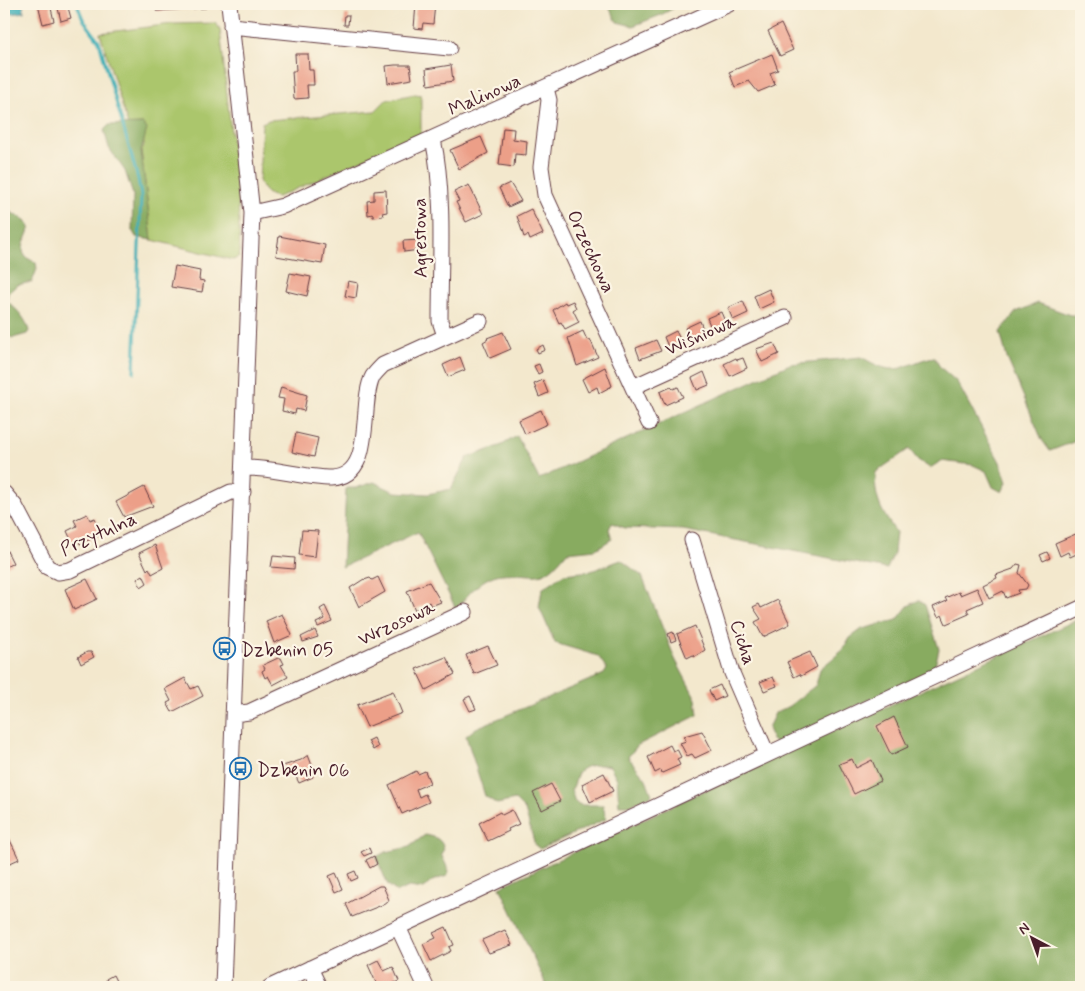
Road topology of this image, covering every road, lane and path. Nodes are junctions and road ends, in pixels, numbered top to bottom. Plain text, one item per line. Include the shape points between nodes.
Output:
1 (229, 4) edge
2 (729, 4) edge
3 (231, 26) junction
4 (449, 48) dead end
5 (546, 88) junction
6 (433, 139) junction
7 (252, 213) junction
8 (785, 318) dead end
9 (480, 322) dead end
10 (445, 336) junction
11 (632, 387) junction
12 (649, 423) dead end
13 (244, 468) junction
14 (243, 492) junction
15 (4, 493) edge
16 (692, 540) dead end
17 (1081, 608) edge
18 (465, 612) dead end
19 (234, 714) junction
20 (767, 754) junction
21 (398, 927) junction
22 (310, 968) junction
23 (223, 987) edge
24 (270, 987) edge
25 (319, 987) edge
26 (426, 987) edge

1 - 3 street
2 - 5 street, Malinowa
3 - 4 street
3 - 7 street
5 - 6 street, Malinowa
5 - 11 street, Orzechowa via 549,100 541,167 545,195
6 - 7 street, Malinowa via 283,206
6 - 10 street, Agrestowa via 439,204 440,322
7 - 13 street
8 - 11 street, Wiśniowa
9 - 10 street
10 - 13 street via 384,365 373,376 368,390 362,448 357,463 347,473 332,478 261,467
11 - 12 street, Orzechowa
13 - 14 street
14 - 15 street, Przytulna via 231,492 70,570 58,572 47,567 15,506
14 - 19 street
16 - 20 street, Cicha via 732,672
17 - 20 street
18 - 19 street, Wrzosowa via 249,712
19 - 23 street
20 - 21 street
21 - 22 street
21 - 26 street
22 - 24 street
22 - 25 street

